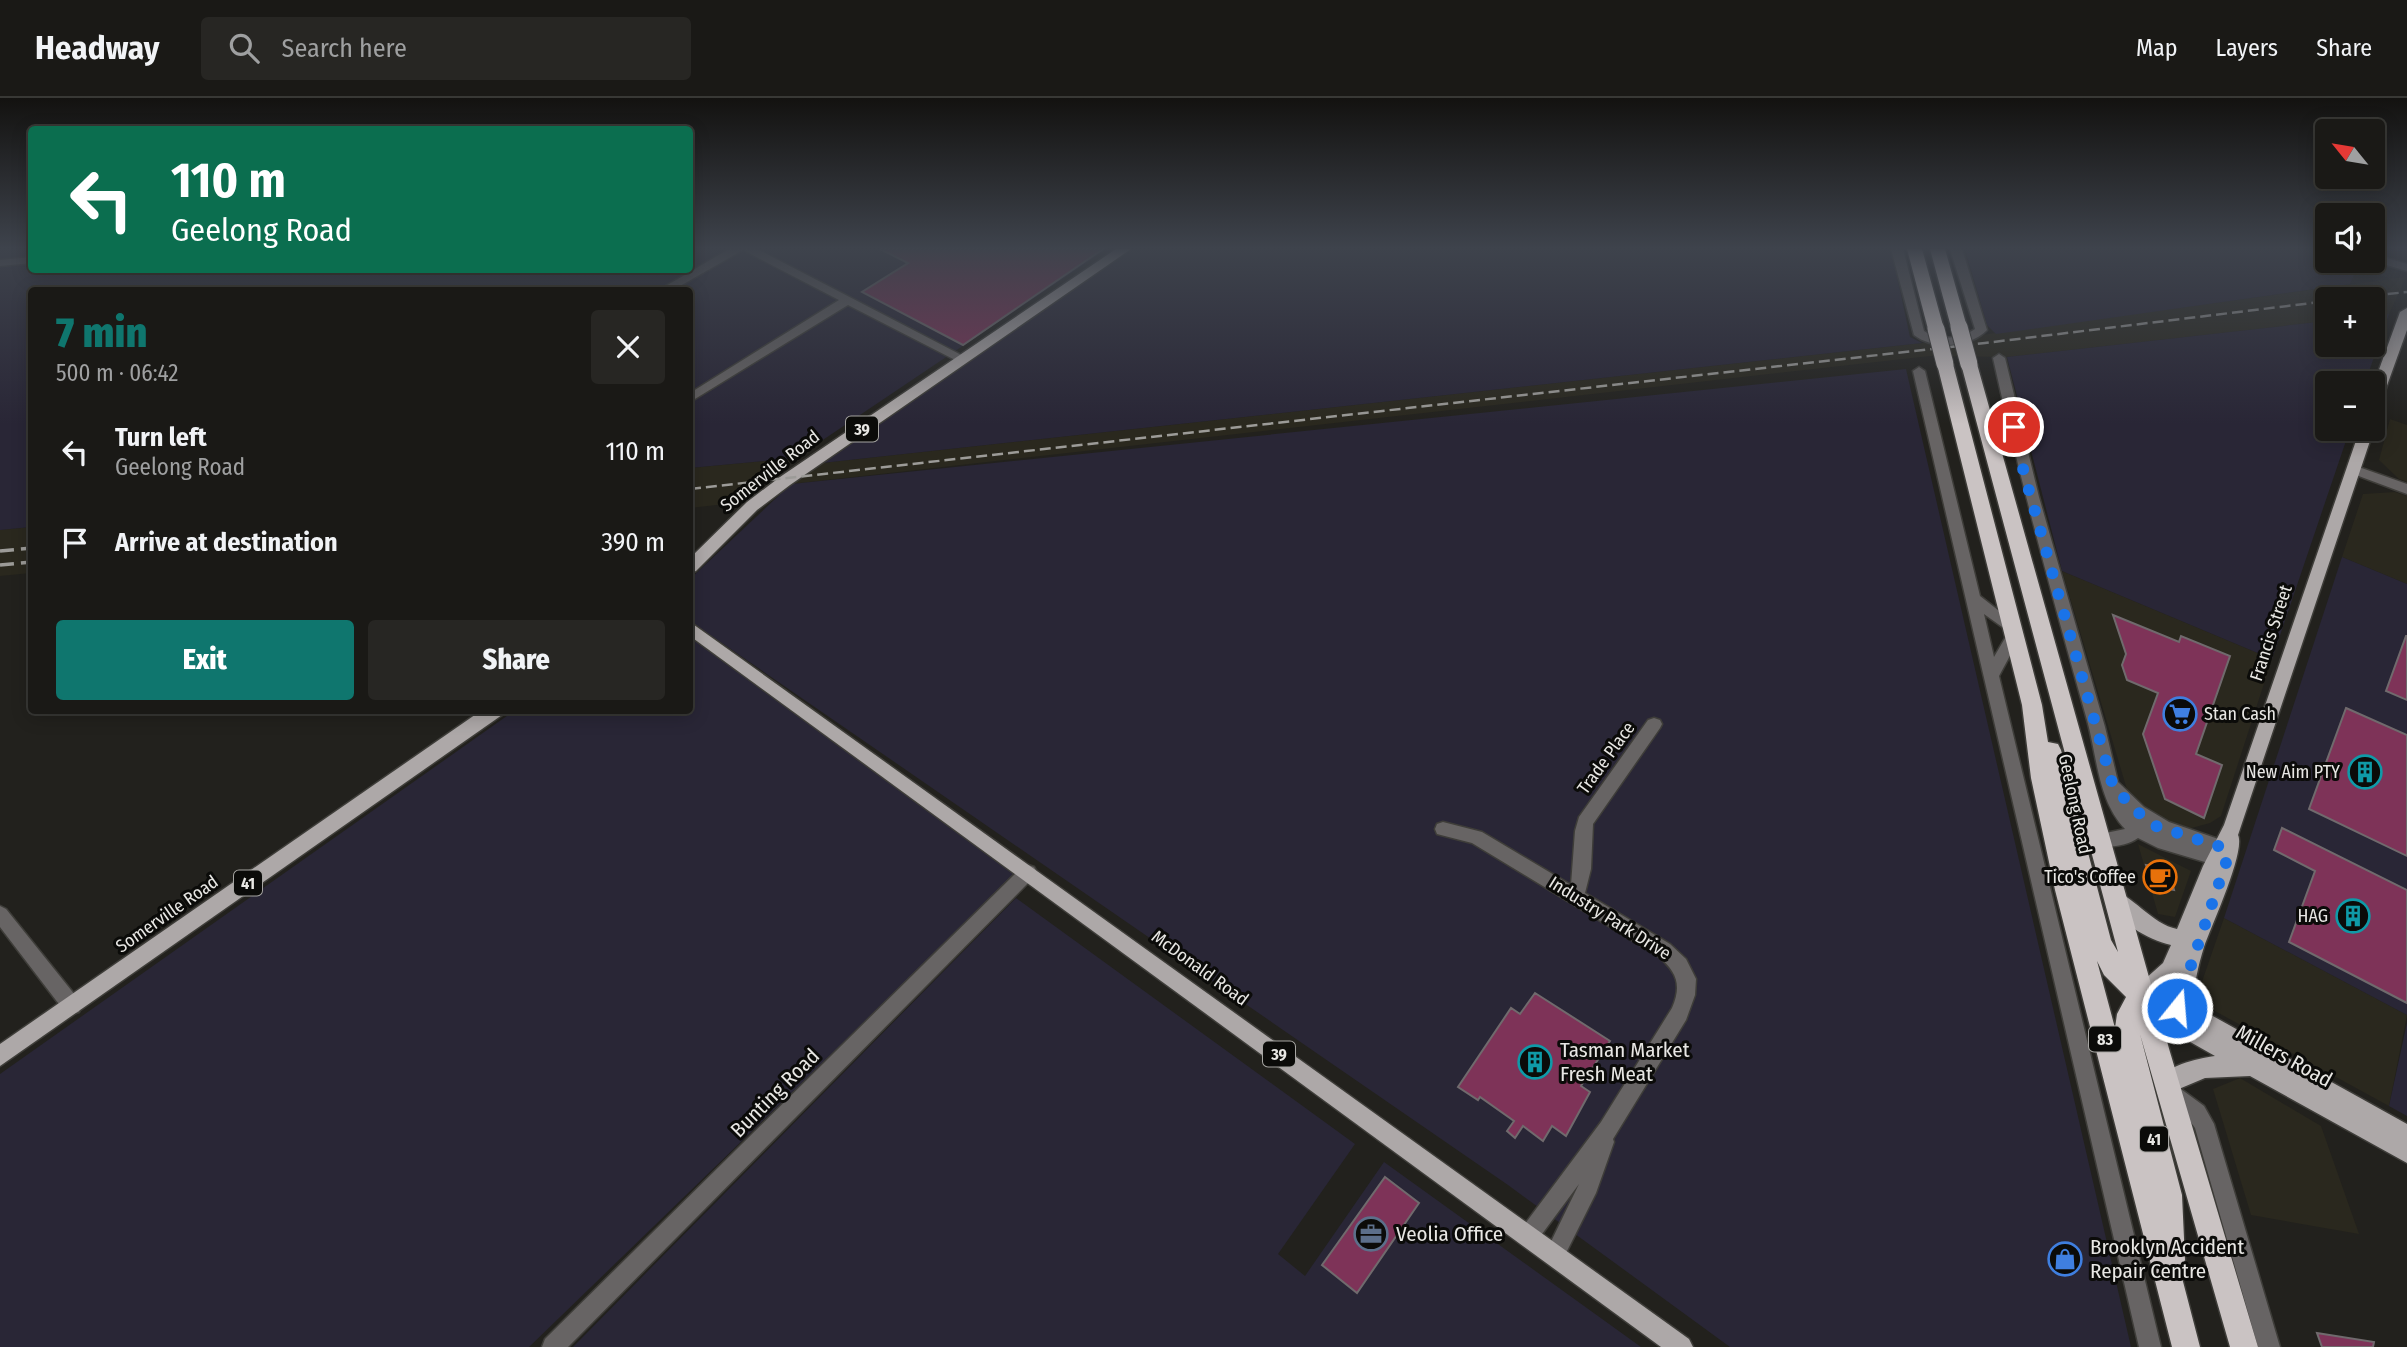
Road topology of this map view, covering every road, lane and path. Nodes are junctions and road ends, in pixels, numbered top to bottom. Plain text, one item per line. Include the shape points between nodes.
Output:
1 (835, 307) edge
2 (861, 307) edge
3 (1039, 307) edge
4 (1912, 307) edge
5 (1930, 307) edge
6 (1953, 307) edge
7 (1974, 307) edge
8 (2407, 312) edge
9 (1998, 358) dead end
10 (963, 359) junction
11 (1919, 371) dead end
12 (2385, 372) edge
13 (693, 396) edge
14 (2363, 441) edge
15 (2353, 469) junction
16 (2407, 489) edge
17 (693, 563) edge
18 (1973, 599) junction
19 (693, 630) edge
20 (2012, 631) junction
21 (1991, 677) junction
22 (2032, 705) junction
23 (490, 714) edge
24 (1654, 724) dead end
25 (2113, 786) junction
26 (2135, 810) junction
27 (2137, 828) junction
28 (1443, 829) dead end
29 (2102, 840) junction
30 (2221, 854) junction
31 (1028, 872) junction
32 (1575, 895) junction
33 (2116, 898) junction
34 (0, 914) edge
35 (2199, 919) junction
36 (2184, 938) junction
37 (2141, 996) junction
38 (72, 1006) junction
39 (2182, 1011) junction
40 (0, 1056) edge
41 (2260, 1062) junction
42 (2167, 1086) junction
43 (1608, 1129) junction
44 (2407, 1136) edge
45 (2407, 1152) edge
46 (1529, 1236) junction
47 (1555, 1254) junction
48 (2171, 1286) junction
49 (553, 1347) edge
50 (1681, 1347) edge
51 (2150, 1347) edge
52 (2186, 1347) edge
53 (2244, 1347) edge
54 (2269, 1347) edge

1 - 13 street
2 - 10 street
3 - 10 main road, Somerville Road / 39
4 - 7 street via 1918,332 1924,338 1942,340 1973,337 1981,330
5 - 20 highway, Geelong Road / 83, bridge
6 - 29 highway, Geelong Road, bridge
8 - 12 main road
9 - 25 street via 2024,473
10 - 17 main road, Somerville Road / 39 via 785,481
11 - 18 street
14 - 15 main road, Francis Street
15 - 16 street
15 - 30 main road, Francis Street
18 - 20 street
18 - 21 street
19 - 31 main road, McDonald Road / 39
20 - 21 street
20 - 22 highway, Geelong Road / 83
21 - 51 street
22 - 37 highway via 2050,749 2100,942 2113,967
22 - 48 highway, Geelong Road / 83 via 2042,778 2067,890
23 - 38 main road, Somerville Road / 41
24 - 32 street, Trade Place via 1586,822 1582,880
25 - 26 street
25 - 27 street via 2117,807
26 - 27 street
26 - 30 street via 2164,830
27 - 29 street, Geelong Road via 2129,836
27 - 30 street via 2165,843
28 - 32 street, Industry Park Drive via 1476,837
29 - 33 highway, Geelong Road
30 - 35 main road, Francis Street
31 - 46 main road, McDonald Road / 39
31 - 49 street, Bunting Road
32 - 43 street, Industry Park Drive via 1679,961 1687,978 1688,995 1679,1014
33 - 36 main road via 2157,933
33 - 37 highway, Geelong Road
34 - 38 street
35 - 36 main road
35 - 39 main road
36 - 37 main road via 2171,969
37 - 39 main road, Millers Road
37 - 41 main road, Millers Road via 2182,1027
37 - 42 highway, Geelong Road
37 - 48 highway, 41 via 2129,1014 2127,1037 2169,1195
38 - 40 main road, Somerville Road / 41
39 - 41 main road, Millers Road
41 - 42 main road via 2185,1072
41 - 44 main road, Millers Road
41 - 45 main road, Millers Road
42 - 53 highway, Geelong Road / 41
42 - 54 street via 2204,1124
43 - 46 street, Industry Park Drive
43 - 47 street, Industry Park Drive via 1589,1186
46 - 47 main road, McDonald Road / 39
47 - 50 main road, McDonald Road / 39
48 - 52 highway, Geelong Road / 41

